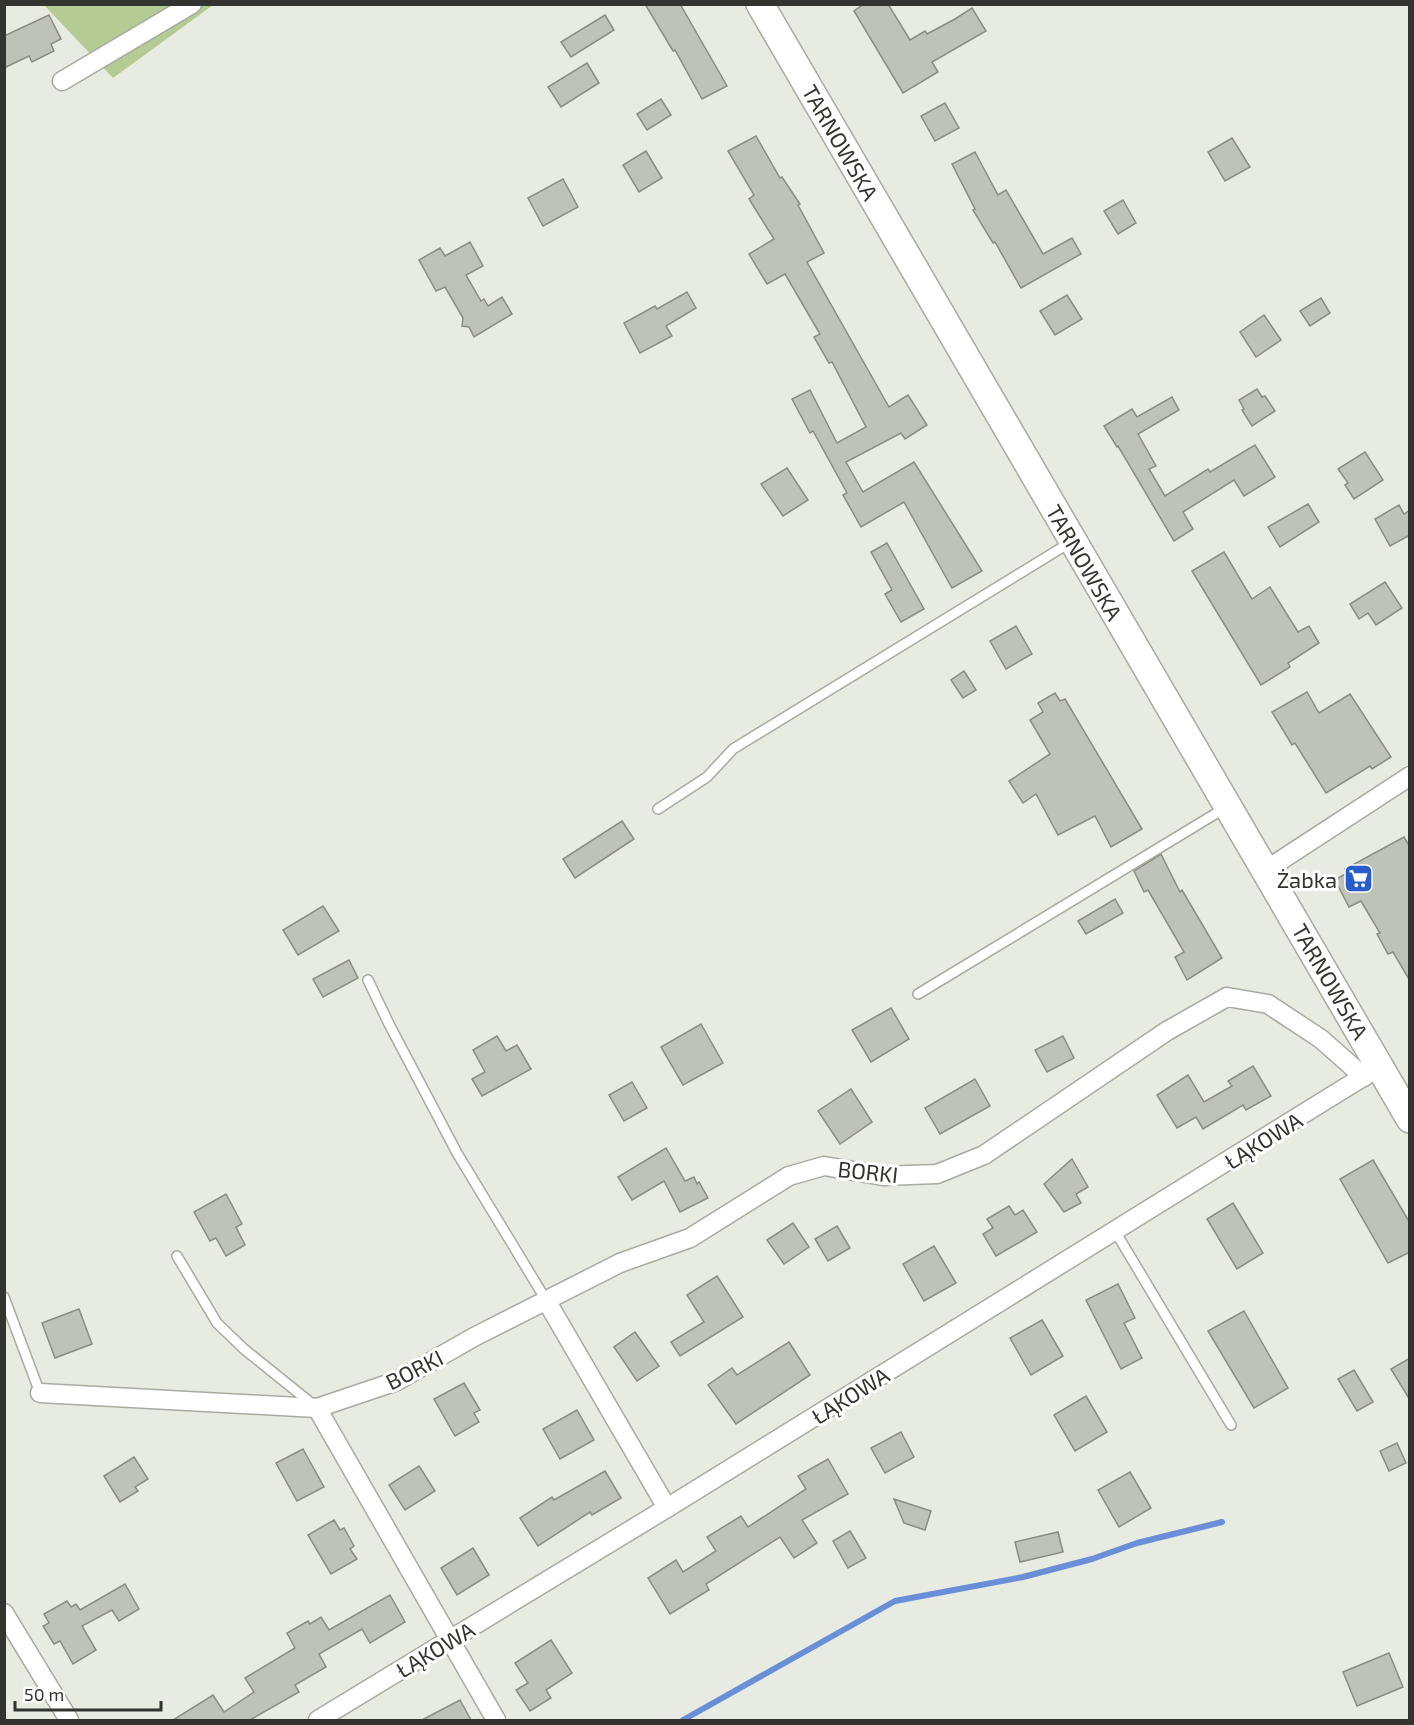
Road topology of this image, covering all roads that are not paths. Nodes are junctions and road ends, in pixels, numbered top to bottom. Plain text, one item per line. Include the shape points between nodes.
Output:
1 (192, 4) edge
2 (760, 4) edge
3 (62, 81) dead end
4 (1073, 540) junction
5 (1410, 776) edge
6 (1227, 806) junction
7 (658, 810) dead end
8 (1266, 870) junction
9 (368, 980) dead end
10 (918, 994) dead end
11 (1372, 1072) junction
12 (1410, 1119) edge
13 (1115, 1231) junction
14 (177, 1256) dead end
15 (4, 1297) edge
16 (546, 1300) junction
17 (40, 1393) joint
18 (317, 1408) junction
19 (1231, 1425) dead end
20 (667, 1508) junction
21 (4, 1613) edge
22 (450, 1640) junction
23 (69, 1720) edge
24 (318, 1720) edge
25 (496, 1720) edge

1 - 3 street
2 - 4 street, TARNOWSKA
4 - 6 street, TARNOWSKA
4 - 7 lane via 733,749 707,777
5 - 8 street
6 - 8 street, TARNOWSKA
6 - 10 lane
8 - 11 street, TARNOWSKA
9 - 16 lane via 457,1153
11 - 12 street, TARNOWSKA
11 - 13 street, ŁĄKOWA
11 - 16 street, BORKI via 1268,1004 1227,997 1167,1031 984,1155 937,1174 883,1176 824,1166 789,1176 690,1238 620,1263
13 - 19 lane
13 - 20 street, ŁĄKOWA
14 - 18 lane via 218,1323
15 - 17 lane
16 - 18 street, BORKI via 398,1381
16 - 20 street
17 - 18 street
18 - 22 street
20 - 22 street, ŁĄKOWA
21 - 23 street
22 - 24 street, ŁĄKOWA
22 - 25 street

